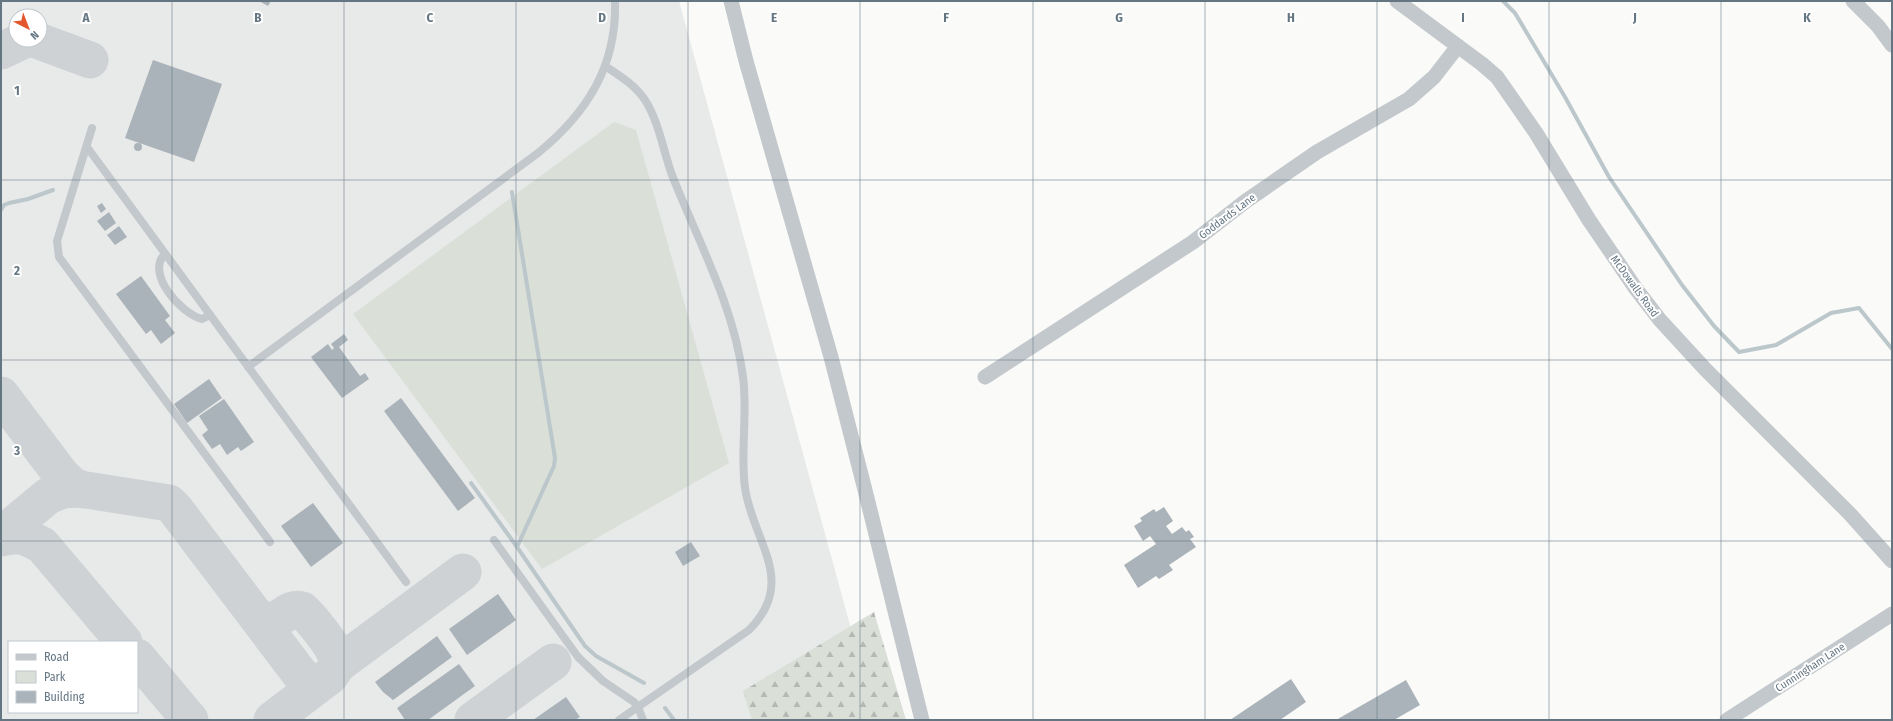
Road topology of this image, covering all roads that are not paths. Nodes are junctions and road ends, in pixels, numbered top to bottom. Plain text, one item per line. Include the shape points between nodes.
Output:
1 (615, 1) edge
2 (731, 1) edge
3 (1397, 1) edge
4 (1853, 1) edge
5 (1458, 46) junction
6 (1892, 46) edge
7 (605, 66) junction
8 (92, 128) dead end
9 (87, 147) junction
10 (165, 254) junction
11 (210, 315) junction
12 (248, 367) junction
13 (985, 377) dead end
14 (494, 540) dead end
15 (270, 542) dead end
16 (1892, 561) edge
17 (406, 582) dead end
18 (1892, 614) edge
19 (638, 707) junction
20 (619, 720) edge
21 (643, 720) edge
22 (922, 720) edge
23 (1727, 720) edge

1 - 7 lane via 614,31
2 - 22 street via 831,356
3 - 5 street, McDowalls Road
4 - 6 street via 1878,26
5 - 13 street, Goddards Lane via 1434,78 1409,99 1317,152 1246,201 1193,242
5 - 16 street, McDowalls Road via 1494,74 1508,90 1588,220 1660,320 1706,370 1850,514
7 - 12 lane via 585,104 551,143
7 - 19 lane via 631,84 651,110 672,174 714,273 730,321 744,385 745,486 751,515 769,559 772,585 770,597 754,625 734,642
8 - 9 lane
9 - 10 lane
9 - 15 lane via 57,241 59,257
10 - 11 lane
10 - 11 lane via 160,260 159,269 172,297 183,310 196,318
11 - 12 lane
12 - 17 lane
14 - 19 lane via 578,657 591,671
18 - 23 street, Cunningham Lane
19 - 20 lane
19 - 21 lane

